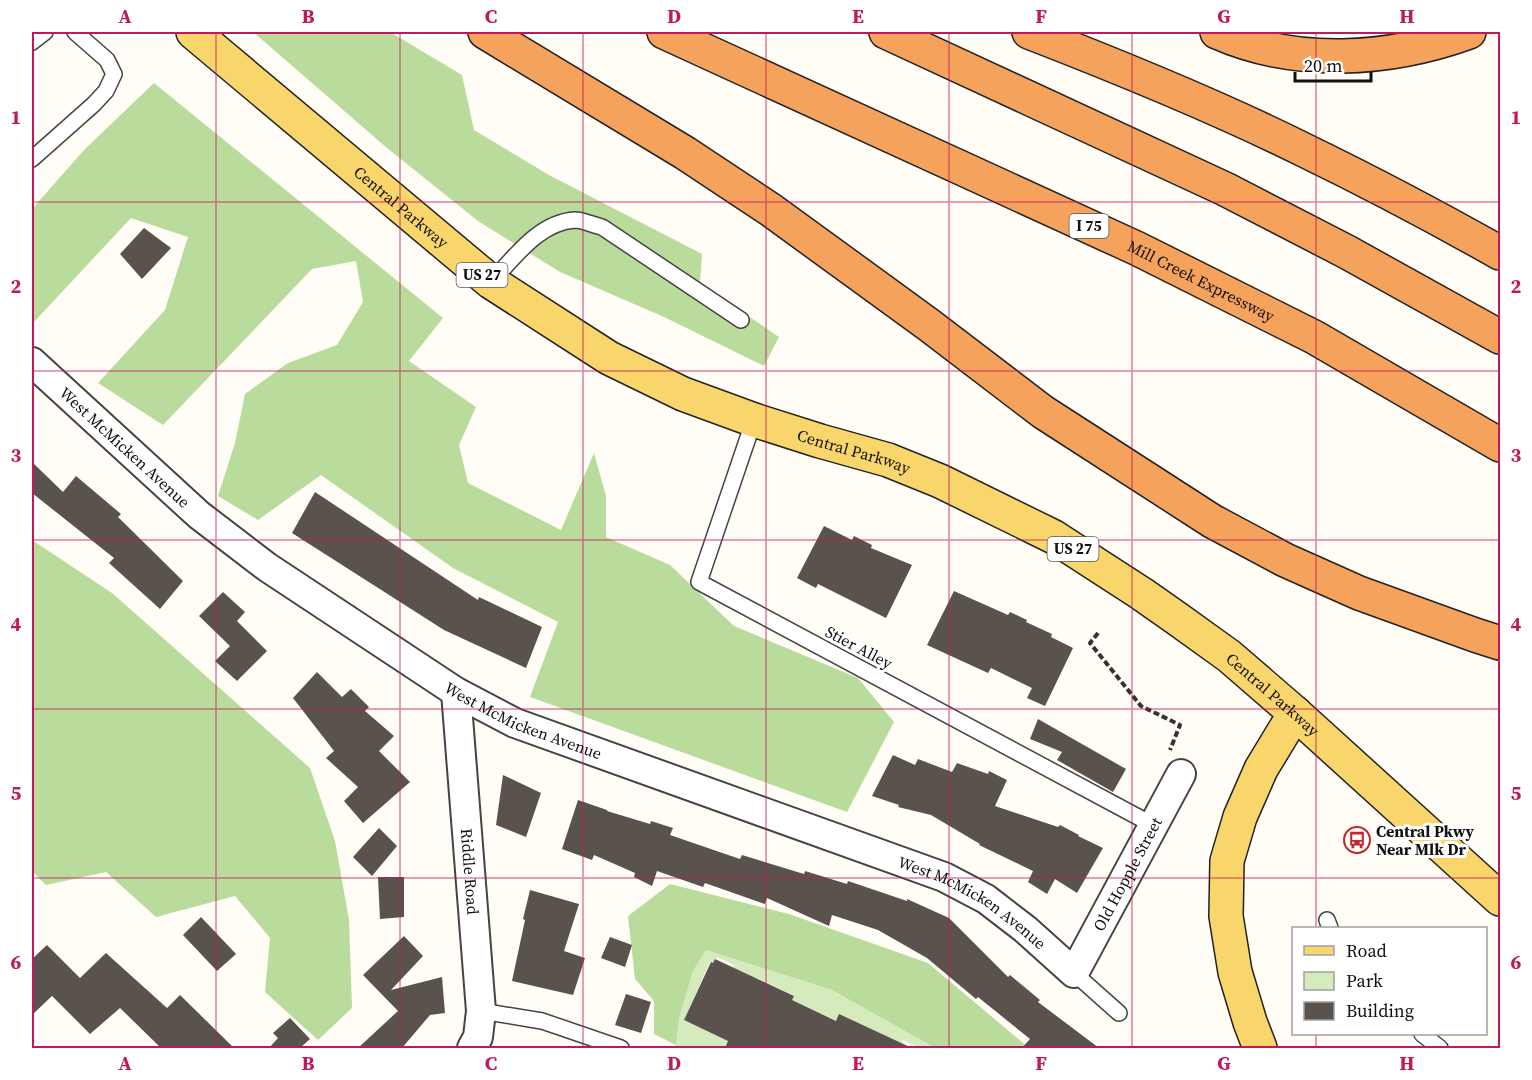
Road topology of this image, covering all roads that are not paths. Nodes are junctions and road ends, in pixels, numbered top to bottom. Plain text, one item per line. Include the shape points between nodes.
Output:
1 (45, 32) edge
2 (75, 32) edge
3 (193, 32) edge
4 (485, 32) edge
5 (664, 32) edge
6 (886, 32) edge
7 (1029, 32) edge
8 (1217, 32) edge
9 (1470, 32) edge
10 (32, 42) edge
11 (32, 159) edge
12 (1500, 253) edge
13 (491, 282) junction
14 (741, 320) dead end
15 (1500, 337) edge
16 (32, 362) edge
17 (754, 420) junction
18 (1500, 445) edge
19 (1500, 643) edge
20 (456, 692) junction
21 (1295, 713) junction
22 (1181, 774) road end
23 (1153, 825) junction
24 (1500, 899) edge
25 (1074, 973) junction
26 (481, 1011) junction
27 (1119, 1013) dead end
28 (1423, 1035) edge
29 (472, 1048) edge
30 (621, 1048) edge
31 (1260, 1048) edge
32 (1440, 1048) edge

1 - 10 lane
2 - 11 lane via 107,60 114,74 94,104
3 - 13 main road, Central Parkway / US 27
4 - 19 highway via 771,210 1043,412 1212,521 1359,593
5 - 18 highway, Mill Creek Expressway / I 75 via 1136,248 1314,337
6 - 15 highway via 1225,189
7 - 12 highway via 1118,66 1295,145
8 - 9 highway via 1264,48 1309,56 1357,56 1401,51
13 - 14 lane via 530,241 555,224 577,220 602,228
13 - 17 main road, Central Parkway / US 27 via 609,358 683,394
16 - 20 street, West McMicken Avenue via 198,515 267,567
17 - 21 main road, Central Parkway / US 27 via 888,460 1053,537 1179,620
17 - 23 lane, Stier Alley via 699,582
20 - 25 street, West McMicken Avenue via 515,723 944,877 986,899
20 - 26 street, Riddle Road
21 - 24 main road, Central Parkway
21 - 31 main road via 1261,769 1240,817 1227,861 1226,915 1235,972
22 - 23 street, Old Hopple Street
23 - 25 street, Old Hopple Street
25 - 27 lane
26 - 29 street, Riddle Road
26 - 30 lane via 542,1021
28 - 32 lane

